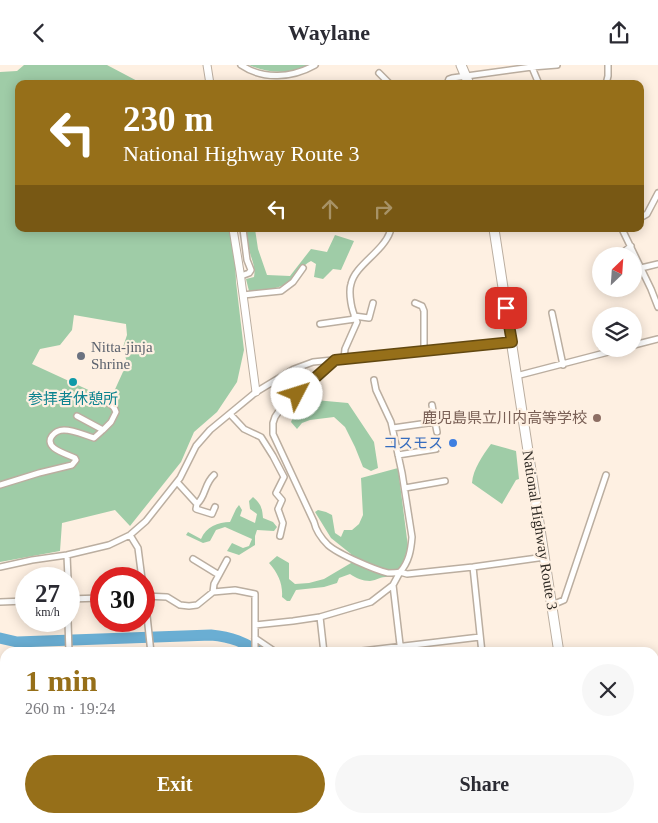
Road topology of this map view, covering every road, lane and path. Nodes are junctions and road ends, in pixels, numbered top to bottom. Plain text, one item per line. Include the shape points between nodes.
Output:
1 (207, 65) edge
2 (241, 65) edge
3 (315, 65) edge
4 (461, 65) edge
5 (557, 65) edge
6 (608, 65) edge
7 (531, 66) edge
8 (380, 73) dead end
9 (209, 80) edge
10 (386, 80) edge
11 (449, 80) edge
12 (468, 80) edge
13 (537, 80) edge
14 (607, 80) edge
15 (658, 193) edge
16 (644, 216) edge
17 (234, 232) edge
18 (243, 232) edge
19 (390, 232) edge
20 (494, 232) edge
21 (624, 232) edge
22 (631, 246) edge
23 (658, 264) edge
24 (303, 268) dead end
25 (642, 268) joint
26 (241, 276) junction
27 (243, 295) junction
28 (373, 303) dead end
29 (415, 303) dead end
30 (658, 307) edge
31 (552, 313) dead end
32 (354, 317) junction
33 (320, 324) dead end
34 (658, 339) edge
35 (512, 342) junction
36 (642, 343) edge
37 (424, 351) junction
38 (592, 355) edge
39 (344, 359) junction
40 (335, 360) junction
41 (563, 365) junction
42 (516, 376) junction
43 (374, 380) dead end
44 (256, 392) junction
45 (100, 401) dead end
46 (432, 405) dead end
47 (230, 414) junction
48 (77, 416) dead end
49 (435, 422) junction
50 (393, 428) junction
51 (103, 430) junction
52 (437, 431) dead end
53 (436, 449) dead end
54 (398, 455) junction
55 (214, 475) dead end
56 (606, 475) dead end
57 (445, 481) dead end
58 (177, 482) junction
59 (0, 485) edge
60 (405, 488) junction
61 (197, 504) junction
62 (215, 507) dead end
63 (130, 535) junction
64 (280, 536) dead end
65 (67, 555) junction
66 (545, 557) junction
67 (193, 559) dead end
68 (227, 560) dead end
69 (0, 567) edge
70 (68, 567) edge
71 (140, 567) edge
72 (473, 567) junction
73 (400, 572) junction
74 (219, 575) junction
75 (393, 585) junction
76 (213, 592) junction
77 (155, 596) edge
78 (15, 601) edge
79 (0, 602) edge
80 (552, 605) junction
81 (320, 617) junction
82 (255, 625) junction
83 (69, 632) edge
84 (148, 632) edge
85 (480, 637) junction
86 (255, 640) junction
87 (400, 645) junction
88 (69, 647) edge
89 (150, 647) edge
90 (255, 647) edge
91 (267, 647) edge
92 (323, 647) edge
93 (386, 647) edge
94 (481, 647) edge
95 (558, 647) edge

1 - 9 street
2 - 3 street via 257,73 274,76
4 - 12 highway
5 - 7 street
6 - 14 street
7 - 12 street
7 - 13 street
8 - 10 street
11 - 12 street
15 - 16 street
17 - 26 street
18 - 26 street via 247,260 252,270
19 - 32 street via 387,241 355,274 351,283
20 - 35 highway, National Highway Route 3
21 - 22 street
23 - 25 street
24 - 27 street via 293,282 280,291
25 - 30 street
26 - 27 street
27 - 44 street
28 - 32 street via 369,318
29 - 37 street via 424,311
31 - 41 street
32 - 33 street
32 - 39 street via 357,321
34 - 36 street
35 - 37 street
35 - 42 highway, National Highway Route 3
37 - 39 street
38 - 41 street
39 - 40 street
40 - 44 street via 313,362 294,369
40 - 73 street via 283,405 275,417 273,434 316,529 328,545 378,570
41 - 42 street
42 - 66 highway, National Highway Route 3
43 - 50 street
44 - 47 street
45 - 51 street via 114,407 116,412
46 - 49 street
47 - 58 street via 196,446
47 - 64 street via 244,429 261,437 284,477 276,493 282,500 278,509 283,523
48 - 51 street
49 - 50 street
49 - 52 street
50 - 54 street
51 - 59 street via 94,437 58,430 50,444 75,458 75,463
53 - 54 street
54 - 60 street
55 - 61 street
56 - 80 street via 564,600
57 - 60 street
58 - 61 street
58 - 63 street via 146,521
60 - 73 street via 412,537 407,562
61 - 62 street via 196,509 212,514
63 - 65 street via 109,545
63 - 71 street via 138,548
65 - 69 street
65 - 70 street
66 - 72 street
66 - 80 highway, National Highway Route 3
67 - 74 street
68 - 74 street
72 - 73 street
72 - 85 street
73 - 75 street
74 - 76 street
75 - 81 street via 371,602
75 - 87 street
76 - 77 street via 197,605 189,606
76 - 82 street via 235,590 255,594
78 - 79 street
80 - 95 highway, National Highway Route 3
81 - 82 street
81 - 92 street
82 - 86 street
83 - 88 street
84 - 89 street
85 - 87 street
85 - 94 street
86 - 90 street
86 - 91 street
87 - 93 street

